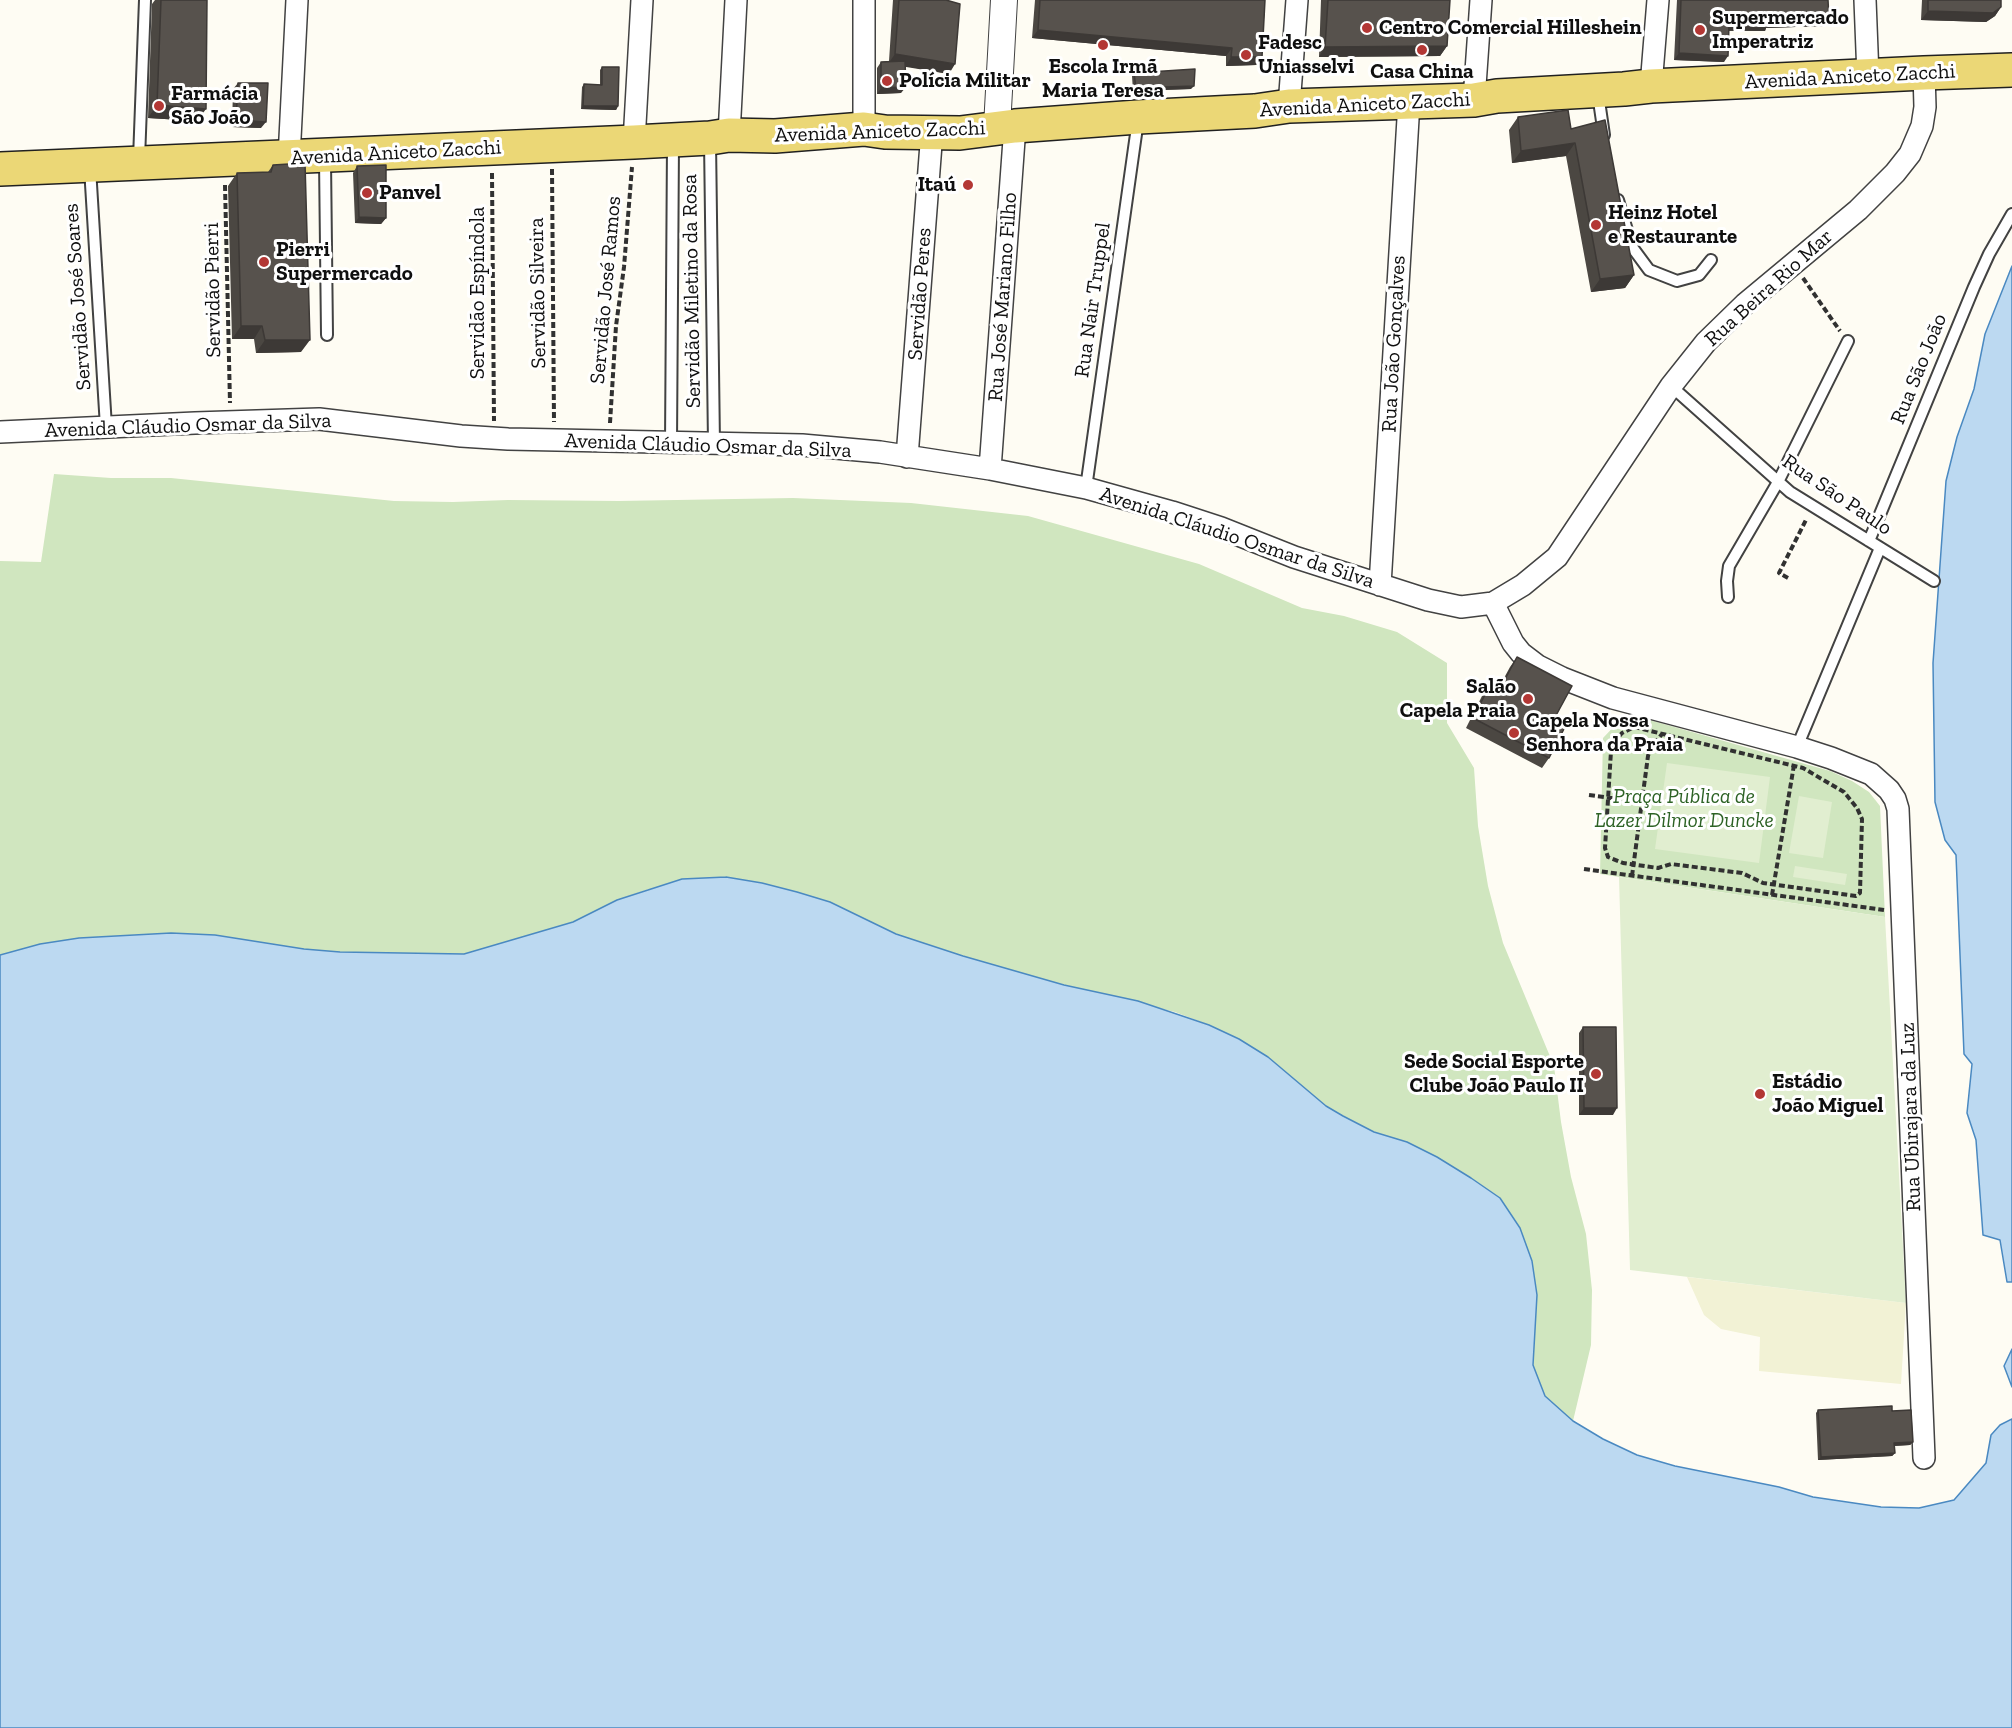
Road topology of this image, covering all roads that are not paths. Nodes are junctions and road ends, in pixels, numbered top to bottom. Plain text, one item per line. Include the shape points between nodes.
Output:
1 (145, 0) edge
2 (297, 0) edge
3 (642, 0) edge
4 (736, 0) edge
5 (864, 0) edge
6 (1004, 0) edge
7 (1297, 0) edge
8 (1481, 0) edge
9 (1658, 0) edge
10 (1865, 0) edge
11 (2012, 70) edge
12 (1923, 73) junction
13 (1869, 76) junction
14 (1651, 86) junction
15 (1597, 91) junction
16 (1474, 100) junction
17 (1409, 102) junction
18 (1289, 106) junction
19 (1138, 117) junction
20 (1006, 127) junction
21 (864, 129) junction
22 (932, 131) junction
23 (719, 136) junction
24 (673, 140) junction
25 (634, 142) junction
26 (1607, 149) edge
27 (325, 156) junction
28 (289, 158) junction
29 (139, 162) junction
30 (90, 164) junction
31 (0, 169) edge
32 (1617, 194) edge
33 (2012, 214) edge
34 (1711, 260) dead end
35 (327, 335) dead end
36 (1848, 341) road end
37 (1671, 386) junction
38 (106, 427) junction
39 (0, 432) edge
40 (672, 443) junction
41 (714, 444) junction
42 (908, 457) junction
43 (990, 469) junction
44 (1778, 482) junction
45 (1086, 488) junction
46 (1869, 542) junction
47 (1880, 548) junction
48 (1934, 581) dead end
49 (1380, 585) junction
50 (1728, 597) dead end
51 (1493, 603) junction
52 (1795, 757) junction
53 (1924, 1458) dead end

1 - 29 lane
2 - 28 street
3 - 25 street
4 - 23 street
5 - 21 street
6 - 20 street
7 - 18 street
8 - 16 street
9 - 14 street
10 - 13 street
11 - 12 main road, Avenida Aniceto Zacchi
12 - 13 main road, Avenida Aniceto Zacchi
12 - 37 street, Rua Beira Rio Mar via 1922,126 1910,154 1876,194 1706,342
13 - 14 main road, Avenida Aniceto Zacchi
14 - 15 main road, Avenida Aniceto Zacchi
15 - 16 main road, Avenida Aniceto Zacchi
15 - 26 lane
16 - 17 main road, Avenida Aniceto Zacchi
17 - 18 main road, Avenida Aniceto Zacchi
17 - 49 street, Rua João Gonçalves
18 - 19 main road, Avenida Aniceto Zacchi
19 - 20 main road, Avenida Aniceto Zacchi
19 - 45 lane, Rua Nair Truppel
20 - 22 main road, Avenida Aniceto Zacchi via 960,133
20 - 43 street, Rua José Mariano Filho
21 - 22 main road, Avenida Aniceto Zacchi
21 - 23 main road, Avenida Aniceto Zacchi
22 - 42 street, Servidão Peres
23 - 24 main road, Avenida Aniceto Zacchi
23 - 41 lane, Servidão Miletino da Rosa
24 - 25 main road, Avenida Aniceto Zacchi
24 - 40 lane
25 - 27 main road, Avenida Aniceto Zacchi
27 - 28 main road, Avenida Aniceto Zacchi
27 - 35 lane
28 - 29 main road, Avenida Aniceto Zacchi
29 - 30 main road, Avenida Aniceto Zacchi
30 - 31 main road, Avenida Aniceto Zacchi
30 - 38 lane, Servidão José Soares
32 - 34 lane via 1632,247 1649,270 1677,280 1699,275
33 - 46 lane, Rua São João via 1969,296
36 - 44 lane
37 - 44 lane, Rua São Paulo
37 - 51 street, Rua Beira Rio Mar via 1557,557
38 - 39 street, Avenida Cláudio Osmar da Silva
38 - 40 street, Avenida Cláudio Osmar da Silva via 319,420 461,436
40 - 41 street, Avenida Cláudio Osmar da Silva
41 - 42 street, Avenida Cláudio Osmar da Silva via 802,445
42 - 43 street, Avenida Cláudio Osmar da Silva
43 - 45 street, Avenida Cláudio Osmar da Silva
44 - 46 lane, Rua São Paulo
44 - 50 lane via 1729,566
45 - 49 street, Avenida Cláudio Osmar da Silva via 1221,528 1294,558
46 - 47 lane, Rua São Paulo
47 - 48 lane, Rua São Paulo
47 - 52 lane
49 - 51 street, Avenida Cláudio Osmar da Silva via 1445,605
51 - 52 street via 1513,643 1538,666 1583,688 1677,714
52 - 53 street, Rua Ubirajara da Luz via 1858,768 1881,781 1898,809

